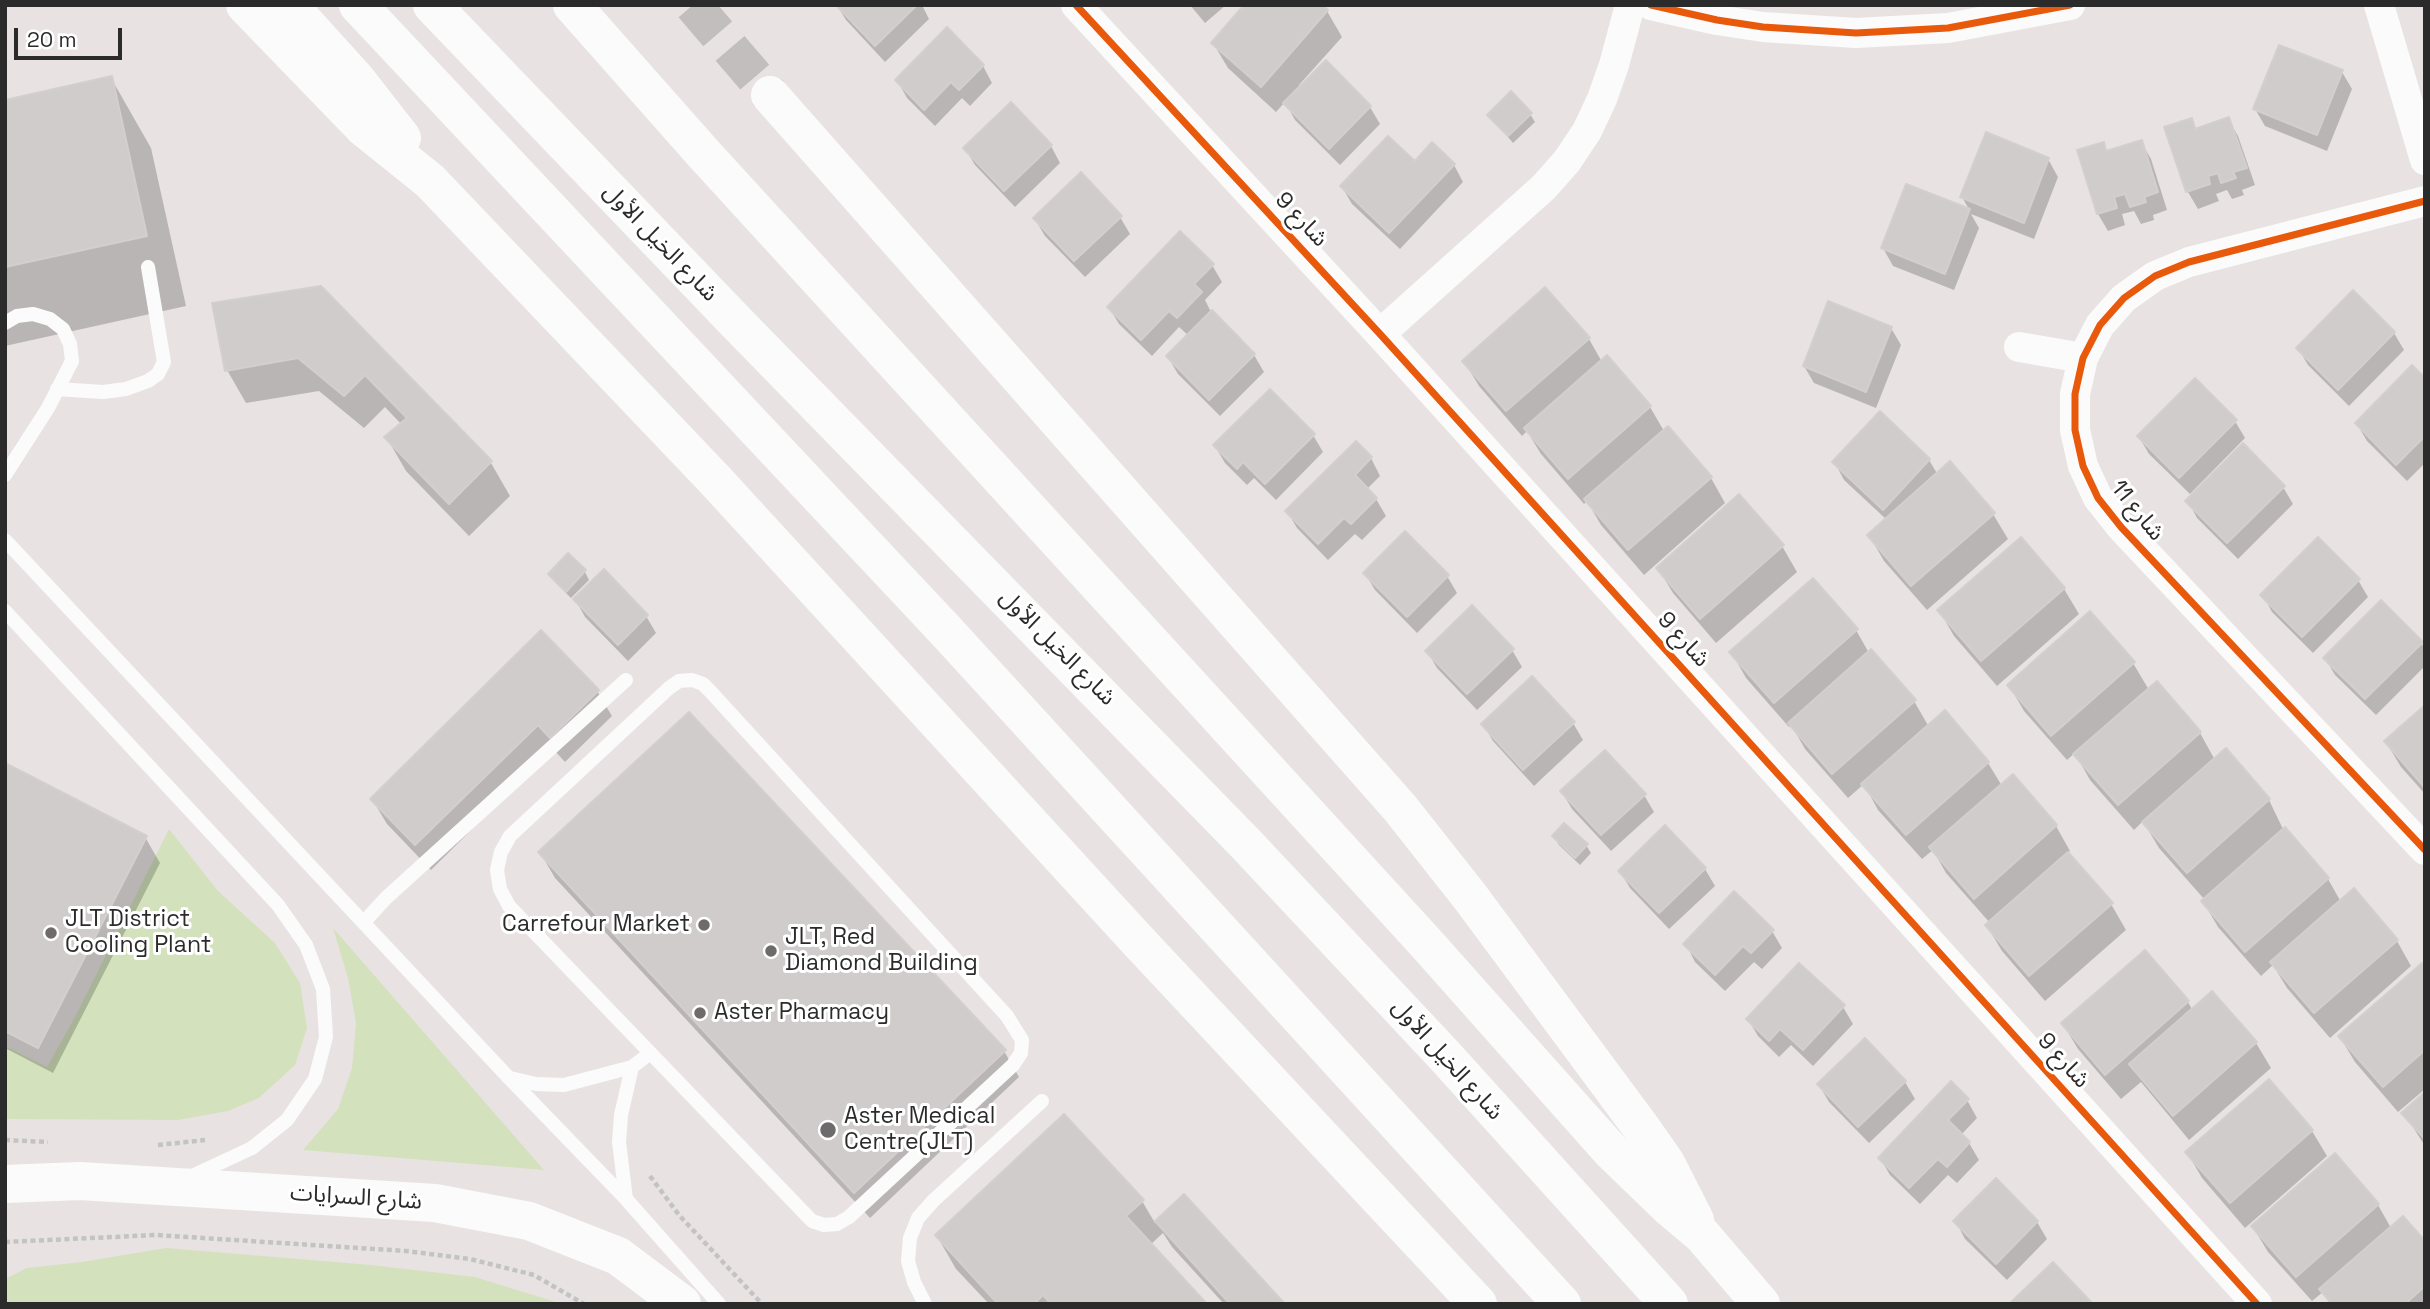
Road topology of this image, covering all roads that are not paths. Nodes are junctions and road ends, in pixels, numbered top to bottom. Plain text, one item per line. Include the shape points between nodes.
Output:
1 (245, 5) edge
2 (289, 5) edge
3 (358, 5) edge
4 (432, 5) edge
5 (572, 5) edge
6 (1076, 5) edge
7 (1630, 5) edge
8 (1651, 5) edge
9 (2070, 5) edge
10 (2379, 5) edge
11 (770, 95) tunnel mouth
12 (2425, 160) edge
13 (430, 181) junction
14 (2425, 201) edge
15 (148, 267) dead end
16 (5, 323) edge
17 (1380, 334) junction
18 (2019, 348) dead end
19 (2083, 358) junction
20 (57, 389) junction
21 (5, 475) edge
22 (5, 540) edge
23 (5, 611) edge
24 (626, 680) dead end
25 (2425, 850) edge
26 (364, 922) junction
27 (649, 1054) junction
28 (632, 1067) junction
29 (509, 1078) junction
30 (1042, 1101) dead end
31 (5, 1185) edge
32 (168, 1186) junction
33 (626, 1199) junction
34 (1702, 1234) junction
35 (682, 1304) edge
36 (719, 1304) edge
37 (925, 1304) edge
38 (1478, 1304) edge
39 (1562, 1304) edge
40 (1669, 1304) edge
41 (1762, 1304) edge
42 (2257, 1304) edge

1 - 13 main road via 364,128
2 - 13 main road via 356,79
3 - 39 main road via 946,631
4 - 40 main road, شارع الخيل الأول via 1246,844
5 - 34 main road via 1611,1151
6 - 17 street, شارع 9
7 - 17 street via 1602,99 1567,161
8 - 9 street via 1763,27 1856,33 1948,28
10 - 12 street
11 - 34 main road via 1400,808 1643,1130
13 - 38 main road via 715,480
14 - 19 street, شارع 11 via 2189,262 2155,276 2124,298 2100,326
15 - 20 lane via 164,362 158,374 126,389
16 - 20 lane via 33,314 50,318 62,329 72,361
17 - 42 street, شارع 9
18 - 19 street
19 - 25 street, شارع 11 via 2074,430 2082,466 2098,498
20 - 21 lane
22 - 26 lane
23 - 32 lane via 278,905 306,946 323,989 326,1037 315,1079 287,1120 252,1147
24 - 26 lane
26 - 29 lane
27 - 27 lane via 509,905 497,870 510,836 669,688 692,680 704,684 1007,1016 1022,1040 1021,1054 849,1217 824,1225 811,1221
27 - 28 lane
28 - 29 lane via 565,1085
28 - 33 lane via 619,1142
29 - 33 lane
30 - 37 lane via 918,1218 908,1261
31 - 32 main road, شارع السرايات via 80,1181
32 - 35 main road, شارع السرايات via 435,1203 529,1221 618,1256
33 - 36 lane
34 - 41 main road

